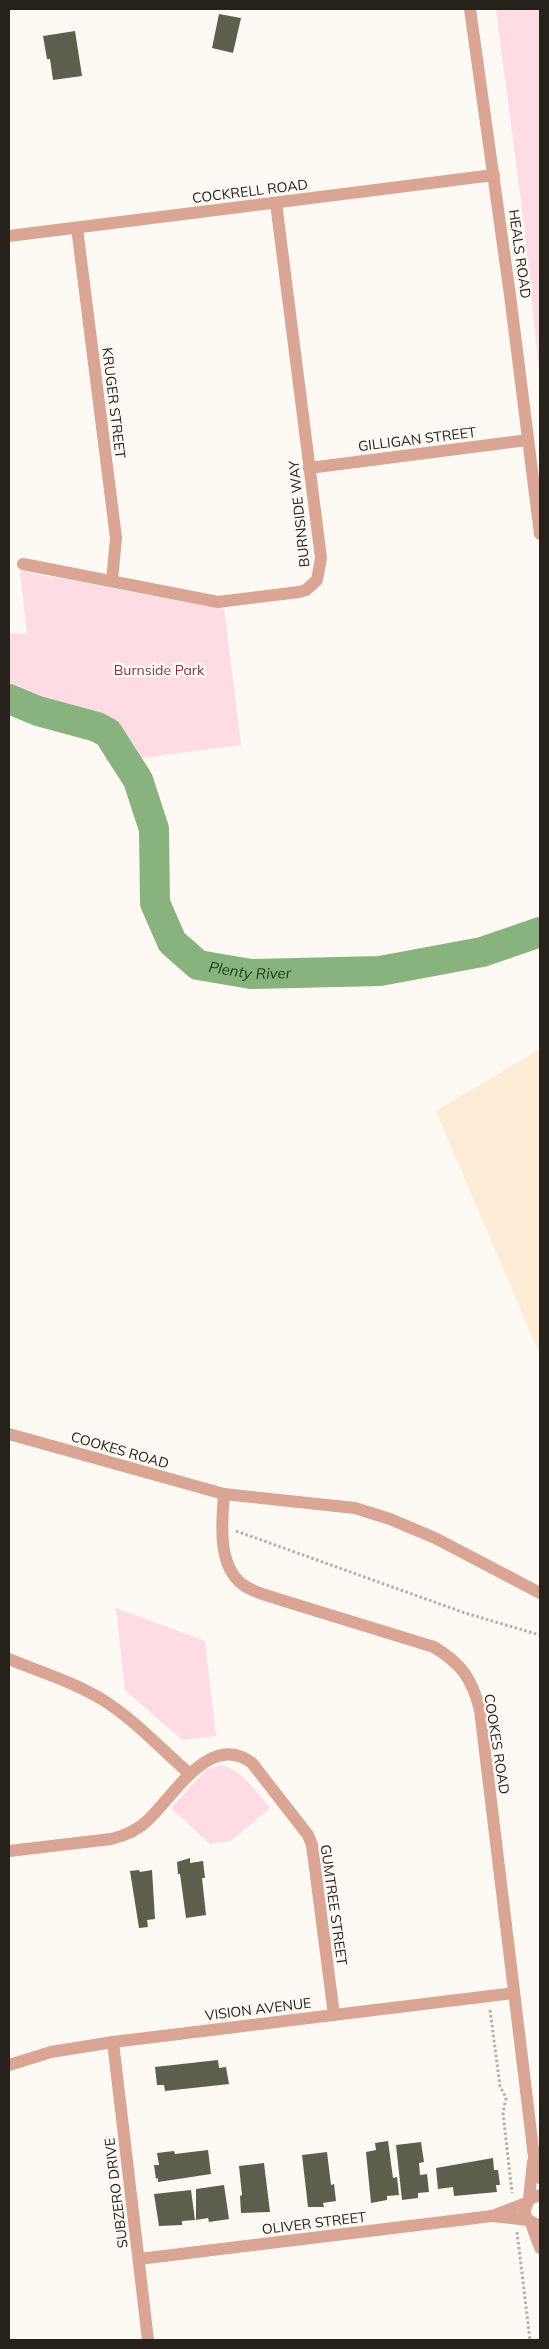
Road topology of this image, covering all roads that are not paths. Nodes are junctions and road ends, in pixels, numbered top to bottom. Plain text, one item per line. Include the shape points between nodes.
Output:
1 (470, 9) edge
2 (494, 175) junction
3 (276, 203) junction
4 (77, 228) junction
5 (9, 236) edge
6 (528, 440) junction
7 (309, 468) junction
8 (540, 534) edge
9 (23, 564) dead end
10 (112, 581) junction
11 (9, 1434) edge
12 (224, 1494) junction
13 (540, 1592) edge
14 (9, 1659) edge
15 (190, 1774) junction
16 (9, 1851) edge
17 (514, 1993) junction
18 (334, 2015) junction
19 (113, 2042) junction
20 (9, 2065) edge
21 (534, 2157) junction
22 (540, 2178) edge
23 (532, 2199) edge
24 (526, 2219) edge
25 (540, 2248) edge
26 (139, 2259) junction
27 (148, 2340) edge

1 - 2 street, HEALS ROAD
2 - 3 street, COCKRELL ROAD
2 - 6 street, HEALS ROAD
3 - 4 street, COCKRELL ROAD
3 - 7 street, BURNSIDE WAY
4 - 5 street, COCKRELL ROAD
4 - 10 street, KRUGER STREET via 116,538
6 - 7 street, GILLIGAN STREET
6 - 8 street, HEALS ROAD
7 - 10 street, BURNSIDE WAY via 321,566 317,580 306,590 218,602
9 - 10 street, BURNSIDE WAY
11 - 12 street, COOKES ROAD
12 - 13 street, COOKES ROAD via 355,1508 435,1538
12 - 17 street, COOKES ROAD via 222,1527 229,1568 242,1583 278,1599 434,1647 454,1661 470,1679 480,1710
14 - 15 street via 104,1700
15 - 16 street via 148,1820 126,1834 111,1839
15 - 18 street, GUMTREE STREET via 202,1763 219,1756 245,1757 308,1835 315,1856
17 - 18 street, VISION AVENUE
17 - 21 street, COOKES ROAD
18 - 19 street, VISION AVENUE
19 - 20 street, VISION AVENUE via 51,2052
19 - 26 street, SUBZERO DRIVE
21 - 22 street, COOKES ROAD
21 - 23 street, COOKES ROAD
23 - 24 street, COOKES ROAD via 524,2212
24 - 25 street
24 - 26 street, OLIVER STREET via 492,2216
26 - 27 street, SUBZERO DRIVE

